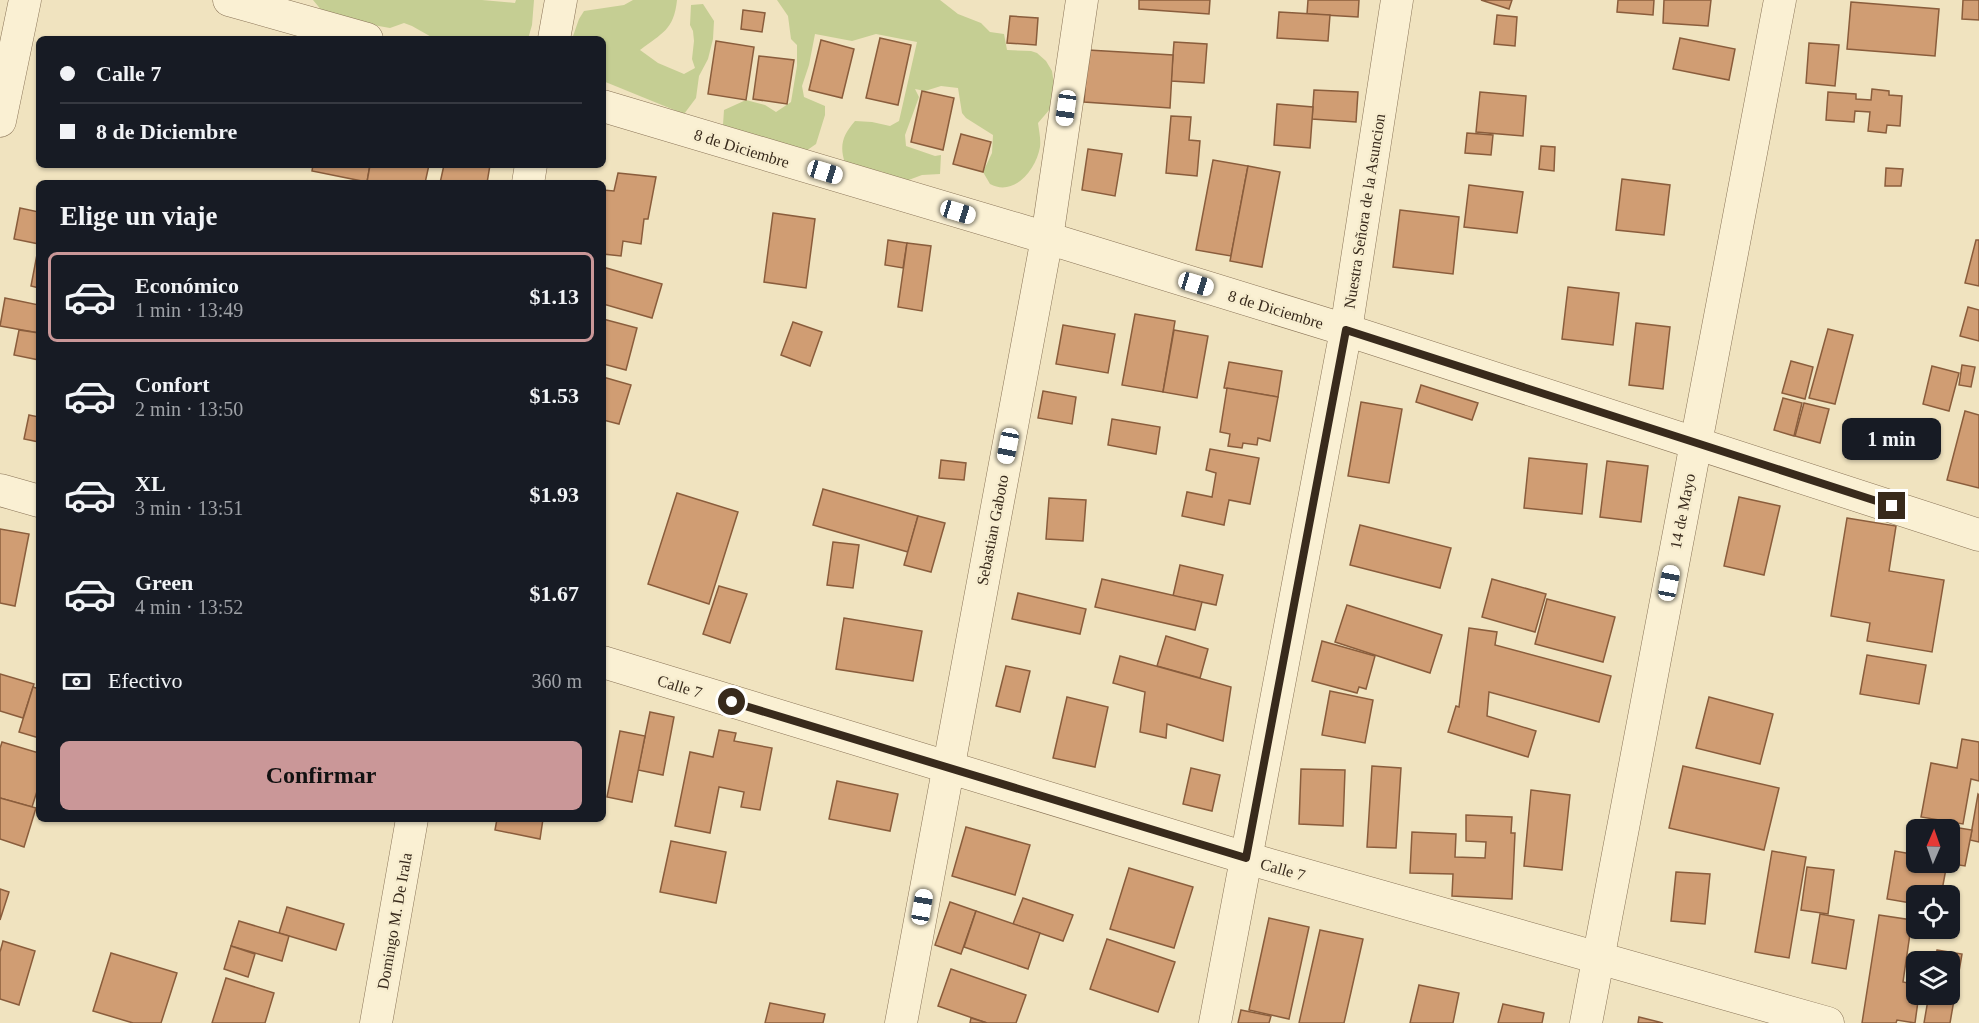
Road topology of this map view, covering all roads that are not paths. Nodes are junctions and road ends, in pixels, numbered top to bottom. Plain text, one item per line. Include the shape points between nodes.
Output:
1 (25, 0) edge
2 (229, 0) edge
3 (561, 0) edge
4 (1082, 0) edge
5 (1397, 0) edge
6 (1780, 0) edge
7 (356, 36) edge
8 (555, 36) edge
9 (606, 107) edge
10 (0, 121) edge
11 (1047, 238) junction
12 (1346, 330) junction
13 (1695, 442) junction
14 (0, 490) edge
15 (36, 500) edge
16 (1979, 535) edge
17 (606, 663) edge
18 (948, 768) junction
19 (411, 822) edge
20 (1246, 858) junction
21 (1598, 959) junction
22 (375, 1023) edge
23 (901, 1023) edge
24 (1215, 1023) edge
25 (1586, 1023) edge
26 (1827, 1023) edge

1 - 10 street
2 - 7 street
3 - 8 street
4 - 11 street, Sebastian Gaboto
5 - 12 street, Nuestra Señora de la Asuncion
6 - 13 street, 14 de Mayo
9 - 11 street, 8 de Diciembre
11 - 12 street, 8 de Diciembre
11 - 18 street, Sebastian Gaboto
12 - 13 street, 8 de Diciembre
12 - 20 street, Nuestra Señora de la Asuncion
13 - 16 street, 8 de Diciembre
13 - 21 street, 14 de Mayo
14 - 15 street
17 - 18 street, Calle 7
18 - 20 street, Calle 7
18 - 23 street, Sebastian Gaboto
19 - 22 street, Domingo M. De Irala
20 - 21 street, Calle 7
20 - 24 street, Nuestra Señora de la Asuncion
21 - 25 street, 14 de Mayo
21 - 26 street, Calle 7

